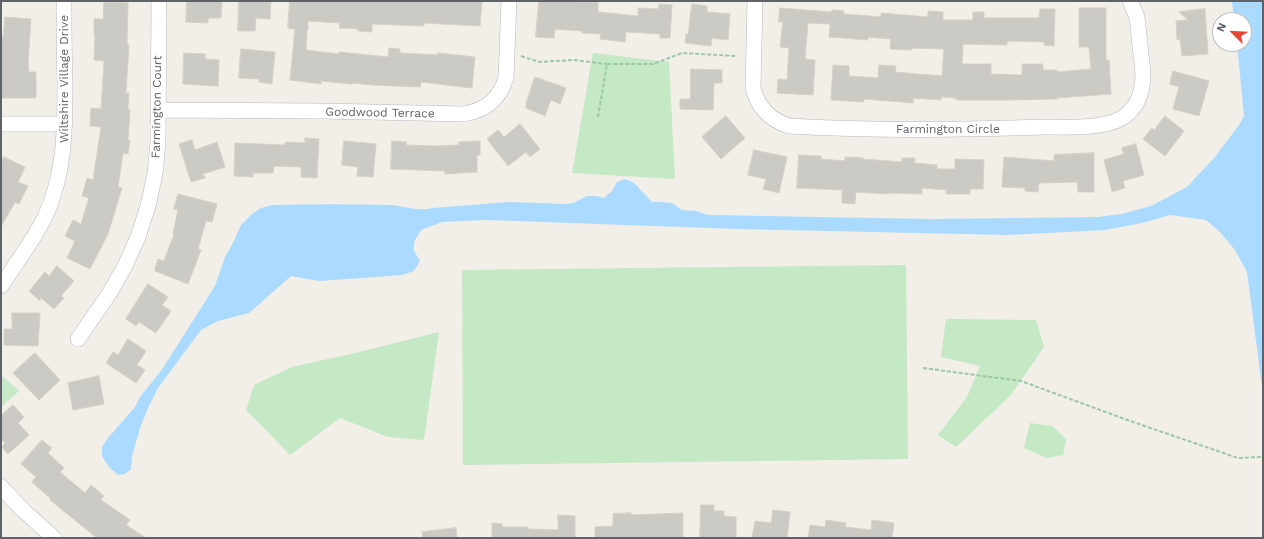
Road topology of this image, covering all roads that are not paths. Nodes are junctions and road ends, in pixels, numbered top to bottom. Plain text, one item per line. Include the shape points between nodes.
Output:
1 (64, 1) edge
2 (159, 1) edge
3 (510, 1) edge
4 (755, 1) edge
5 (1130, 1) edge
6 (159, 110) junction
7 (1, 124) edge
8 (65, 124) junction
9 (1, 286) edge
10 (78, 339) dead end
11 (1, 487) edge
12 (54, 538) edge

1 - 8 street, Wiltshire Village Drive
2 - 6 street, Farmington Court
3 - 6 street, Goodwood Terrace via 506,78 494,100 472,113
4 - 5 street, Farmington Circle via 752,88 761,108 781,124 819,128 986,130 1103,125 1126,115 1137,102 1143,82 1137,17
6 - 10 street, Farmington Court via 155,174 138,237 112,289
7 - 8 street
8 - 9 street, Wiltshire Village Drive via 60,174 52,199 32,240
11 - 12 street

